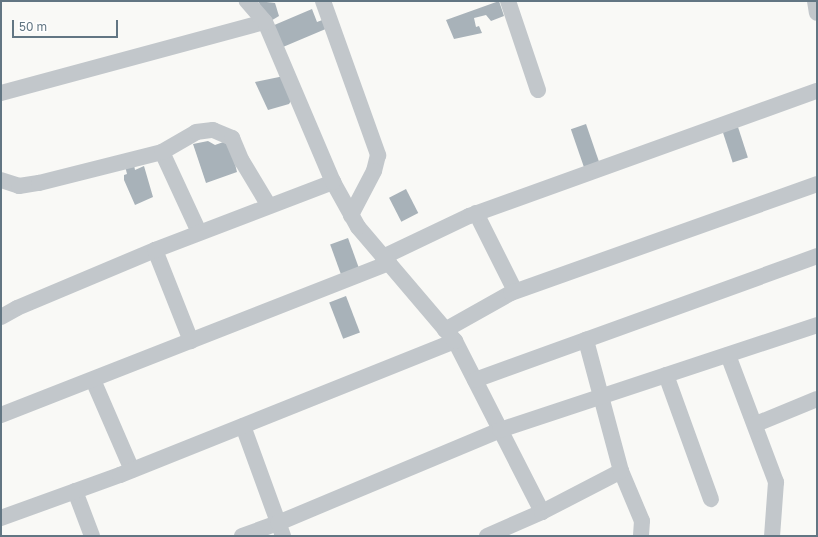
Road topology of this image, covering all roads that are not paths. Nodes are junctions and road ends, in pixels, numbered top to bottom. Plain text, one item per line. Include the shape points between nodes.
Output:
1 (247, 1) edge
2 (323, 1) edge
3 (508, 1) edge
4 (816, 1) edge
5 (817, 13) edge
6 (265, 22) junction
7 (538, 90) dead end
8 (817, 91) edge
9 (1, 93) edge
10 (162, 152) junction
11 (1, 180) edge
12 (333, 182) junction
13 (817, 184) edge
14 (269, 206) junction
15 (476, 213) junction
16 (351, 215) junction
17 (199, 232) junction
18 (155, 250) junction
19 (817, 256) edge
20 (386, 260) junction
21 (515, 291) junction
22 (1, 317) edge
23 (817, 324) edge
24 (450, 336) junction
25 (586, 340) junction
26 (191, 341) junction
27 (728, 355) junction
28 (666, 375) junction
29 (93, 380) junction
30 (475, 380) junction
31 (602, 396) junction
32 (817, 399) edge
33 (1, 415) edge
34 (756, 424) junction
35 (243, 426) junction
36 (500, 430) junction
37 (132, 470) junction
38 (621, 472) junction
39 (75, 491) junction
40 (711, 499) dead end
41 (542, 512) junction
42 (1, 518) edge
43 (281, 530) edge
44 (92, 536) edge
45 (242, 536) edge
46 (487, 536) edge
47 (641, 536) edge
48 (772, 536) edge

1 - 6 street
2 - 16 street via 378,155 374,171
3 - 7 street
4 - 5 street
6 - 9 street
6 - 12 street
8 - 15 street
10 - 11 street via 39,183 20,186
10 - 14 street via 196,132 223,132 232,138 242,161
10 - 17 street
12 - 14 street
12 - 16 street
13 - 21 street
14 - 17 street
15 - 20 street
15 - 21 street
16 - 20 street
17 - 18 street
18 - 22 street
18 - 26 street
19 - 25 street
20 - 24 street
20 - 26 street
21 - 24 street
23 - 27 street
24 - 30 street
24 - 35 street
25 - 30 street
25 - 31 street
26 - 29 street
27 - 28 street
27 - 34 street
28 - 31 street
28 - 40 street
29 - 33 street
29 - 37 street
30 - 36 street
31 - 36 street
31 - 38 street
32 - 34 street
34 - 48 street via 776,482
35 - 37 street
35 - 43 street
36 - 41 street
36 - 43 street
37 - 39 street
38 - 41 street
38 - 47 street via 642,521
39 - 42 street
39 - 44 street
41 - 46 street
43 - 45 street

